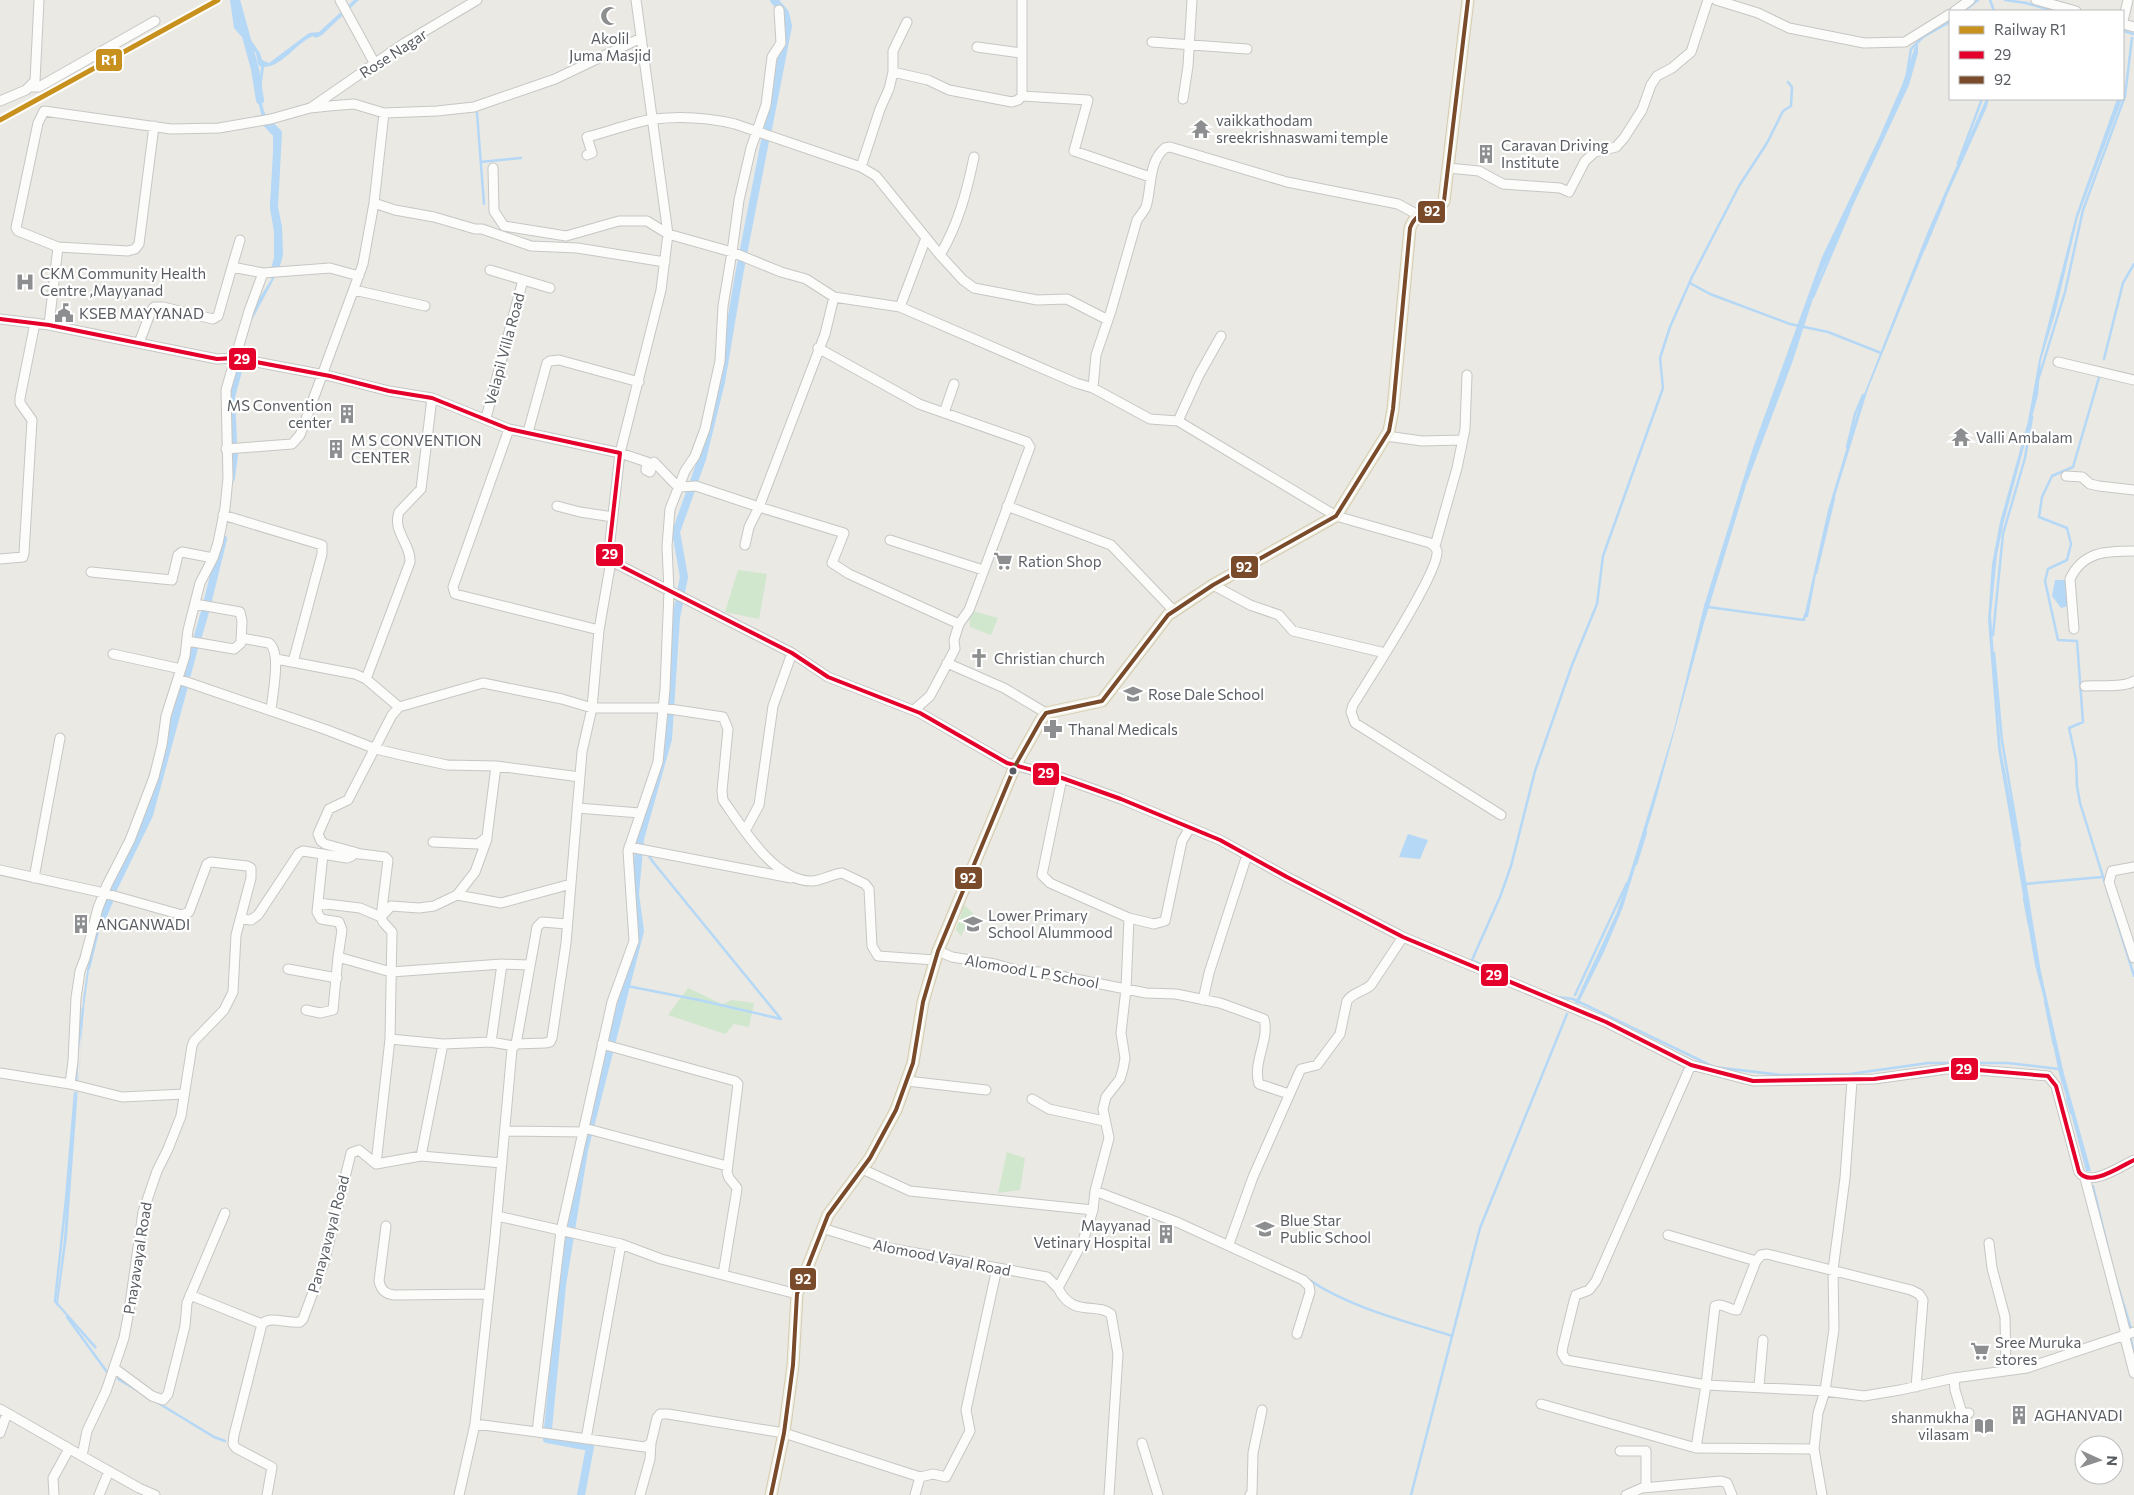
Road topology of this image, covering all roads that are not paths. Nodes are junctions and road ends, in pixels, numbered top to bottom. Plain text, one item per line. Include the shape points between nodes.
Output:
1 (39, 0) edge
2 (340, 0) edge
3 (477, 0) edge
4 (636, 0) edge
5 (1022, 0) edge
6 (1192, 0) edge
7 (1468, 0) edge
8 (1708, 0) edge
9 (1716, 0) edge
10 (1970, 0) edge
11 (2036, 0) edge
12 (2128, 0) edge
13 (2063, 4) edge
14 (779, 10) dead end
15 (1956, 10) edge
16 (2074, 10) edge
17 (1949, 15) edge
18 (2124, 18) edge
19 (155, 21) dead end
20 (907, 22) dead end
21 (641, 38) junction
22 (1152, 42) dead end
23 (1189, 44) junction
24 (977, 47) dead end
25 (1247, 49) dead end
26 (1021, 53) junction
27 (375, 64) junction
28 (893, 72) junction
29 (31, 87) junction
30 (1022, 96) junction
31 (1183, 99) dead end
32 (0, 101) edge
33 (310, 108) junction
34 (384, 113) junction
35 (653, 119) junction
36 (154, 126) junction
37 (757, 131) junction
38 (587, 156) dead end
39 (974, 157) dead end
40 (861, 167) junction
41 (494, 168) dead end
42 (1448, 168) junction
43 (1150, 177) junction
44 (374, 204) junction
45 (1418, 215) junction
46 (668, 234) junction
47 (926, 238) junction
48 (240, 240) dead end
49 (58, 247) junction
50 (732, 252) junction
51 (940, 255) junction
52 (665, 262) junction
53 (232, 267) junction
54 (490, 270) dead end
55 (270, 272) junction
56 (359, 276) junction
57 (523, 280) junction
58 (550, 288) dead end
59 (354, 290) junction
60 (834, 297) junction
61 (424, 306) dead end
62 (900, 307) junction
63 (0, 319) edge
64 (1108, 320) junction
65 (35, 323) junction
66 (49, 325) junction
67 (1222, 336) dead end
68 (139, 343) junction
69 (818, 348) junction
70 (236, 358) junction
71 (2058, 362) dead end
72 (322, 375) junction
73 (1467, 375) dead end
74 (2134, 380) edge
75 (639, 382) junction
76 (954, 384) dead end
77 (1093, 388) junction
78 (432, 398) junction
79 (944, 413) junction
80 (486, 418) junction
81 (1178, 421) junction
82 (509, 429) junction
83 (528, 432) junction
84 (1386, 436) junction
85 (1462, 440) junction
86 (226, 449) junction
87 (620, 453) junction
88 (2066, 476) dead end
89 (679, 488) junction
90 (2134, 490) edge
91 (557, 506) dead end
92 (1007, 506) junction
93 (759, 507) junction
94 (223, 515) junction
95 (1336, 516) junction
96 (613, 517) junction
97 (890, 540) dead end
98 (745, 545) dead end
99 (1435, 546) junction
100 (2134, 551) edge
101 (213, 558) junction
102 (0, 559) edge
103 (611, 561) junction
104 (982, 570) junction
105 (91, 572) dead end
106 (1213, 584) junction
107 (670, 591) junction
108 (195, 604) junction
109 (1174, 611) junction
110 (959, 624) junction
111 (2074, 628) dead end
112 (599, 630) junction
113 (241, 638) junction
114 (187, 641) junction
115 (792, 653) junction
116 (1385, 653) junction
117 (113, 654) dead end
118 (276, 659) junction
119 (293, 662) junction
120 (947, 663) junction
121 (181, 669) junction
122 (178, 679) junction
123 (366, 679) junction
124 (2134, 681) edge
125 (2085, 686) dead end
126 (400, 707) junction
127 (592, 708) junction
128 (663, 708) junction
129 (914, 710) junction
130 (271, 711) junction
131 (1046, 713) junction
132 (60, 738) dead end
133 (376, 749) junction
134 (496, 766) junction
135 (1015, 766) junction
136 (580, 777) junction
137 (1062, 778) junction
138 (577, 808) junction
139 (640, 812) junction
140 (1501, 815) dead end
141 (1190, 828) junction
142 (745, 832) junction
143 (487, 837) junction
144 (433, 842) dead end
145 (628, 846) junction
146 (323, 854) junction
147 (361, 854) junction
148 (1248, 855) junction
149 (2134, 867) edge
150 (0, 870) edge
151 (34, 878) junction
152 (791, 878) junction
153 (571, 884) junction
154 (104, 893) junction
155 (457, 896) junction
156 (318, 903) junction
157 (381, 917) junction
158 (1129, 918) junction
159 (241, 920) junction
160 (568, 924) junction
161 (1403, 936) junction
162 (338, 956) junction
163 (937, 956) junction
164 (2134, 958) edge
165 (502, 964) junction
166 (529, 965) junction
167 (288, 969) dead end
168 (391, 972) junction
169 (337, 978) junction
170 (1126, 989) junction
171 (1203, 1000) junction
172 (306, 1010) dead end
173 (390, 1039) junction
174 (491, 1042) junction
175 (443, 1044) junction
176 (602, 1044) junction
177 (515, 1045) junction
178 (1691, 1065) junction
179 (0, 1073) edge
180 (1852, 1080) junction
181 (907, 1081) junction
182 (70, 1084) junction
183 (986, 1090) dead end
184 (184, 1094) junction
185 (1289, 1094) junction
186 (1032, 1099) dead end
187 (1104, 1121) junction
188 (583, 1130) junction
189 (505, 1131) junction
190 (422, 1156) junction
191 (2134, 1160) edge
192 (502, 1163) junction
193 (376, 1164) junction
194 (727, 1166) junction
195 (862, 1169) junction
196 (2085, 1178) junction
197 (1096, 1191) junction
198 (1093, 1210) junction
199 (225, 1213) dead end
200 (497, 1216) junction
201 (386, 1226) dead end
202 (822, 1228) junction
203 (561, 1232) junction
204 (1668, 1235) dead end
205 (1989, 1243) dead end
206 (621, 1244) junction
207 (1228, 1244) junction
208 (1756, 1261) junction
209 (996, 1268) junction
210 (1833, 1270) junction
211 (723, 1275) junction
212 (1058, 1288) junction
213 (489, 1294) junction
214 (797, 1294) junction
215 (190, 1295) junction
216 (262, 1324) junction
217 (2128, 1333) edge
218 (1298, 1334) dead end
219 (1762, 1340) dead end
220 (114, 1368) junction
221 (2006, 1371) junction
222 (2134, 1373) edge
223 (1954, 1378) junction
224 (1706, 1385) junction
225 (1759, 1386) junction
226 (1916, 1387) junction
227 (1825, 1391) junction
228 (1541, 1404) dead end
229 (1262, 1410) dead end
230 (4, 1411) edge
231 (1969, 1413) dead end
232 (475, 1424) junction
233 (537, 1432) junction
234 (0, 1433) edge
235 (784, 1433) junction
236 (586, 1439) junction
237 (651, 1443) junction
238 (1142, 1443) dead end
239 (1696, 1448) junction
240 (69, 1449) junction
241 (1814, 1449) junction
242 (1620, 1451) dead end
243 (82, 1456) junction
244 (109, 1471) junction
245 (920, 1476) junction
246 (1646, 1488) junction
247 (1251, 1494) edge
248 (54, 1495) edge
249 (98, 1495) edge
250 (155, 1495) edge
251 (267, 1495) edge
252 (460, 1495) edge
253 (640, 1495) edge
254 (771, 1495) edge
255 (915, 1495) edge
256 (1109, 1495) edge
257 (1158, 1495) edge
258 (1626, 1495) edge
259 (1732, 1495) edge
260 (1822, 1495) edge

1 - 29 street via 35,81
2 - 27 street
3 - 27 street, Rose Nagar
4 - 21 street
5 - 26 street
6 - 23 street
7 - 42 main road
8 - 42 street via 1691,52 1658,76 1624,138 1616,147 1595,152 1585,161 1569,192 1560,188 1503,184 1479,171
9 - 17 street via 1758,13 1789,28 1864,43 1905,42
10 - 15 street
11 - 13 street
12 - 18 street
13 - 16 street
14 - 37 street via 781,43 772,56 766,105
19 - 29 street via 39,87
20 - 28 street via 893,51
21 - 34 street via 554,79 474,107
21 - 35 street
22 - 23 street
23 - 25 street
23 - 31 street
24 - 26 street
26 - 30 street
27 - 33 street, Rose Nagar
28 - 30 street via 928,80 949,90 1012,102
28 - 40 street
29 - 32 street
30 - 43 street via 1088,100 1074,151
33 - 34 street via 354,104
33 - 36 street via 219,128
34 - 44 street
35 - 37 street via 724,121
35 - 38 street via 587,137 592,153
35 - 46 street
36 - 49 street via 139,244 128,252
36 - 49 street via 48,111 41,114 16,228
37 - 40 street
37 - 50 street via 738,200
39 - 51 street via 960,212
40 - 47 street via 876,176
41 - 46 street via 494,211 504,226 566,236 619,221 647,221
42 - 45 main road via 1444,201 1435,211
43 - 45 street via 1158,156 1163,149 1170,147 1288,182 1398,204
43 - 64 street via 1146,208 1137,220
44 - 52 street via 482,229 531,246 577,248
44 - 56 street
45 - 84 main road via 1410,228 1393,409
46 - 50 street
46 - 52 street
47 - 51 street
47 - 62 street
48 - 53 street
49 - 66 street
50 - 60 street via 806,279
50 - 89 street via 723,306 720,361 705,429
51 - 64 street via 974,288 1037,300 1067,299
52 - 75 street
53 - 55 street
53 - 68 street via 218,316 213,319 154,307
54 - 57 street
55 - 56 street via 330,268
55 - 70 street
56 - 59 street
57 - 58 street
57 - 80 street, Velapil Villa Road
59 - 61 street
59 - 72 street
60 - 62 street
60 - 69 street
62 - 77 street
63 - 65 street
64 - 77 street via 1096,355
65 - 66 street
65 - 102 street via 20,398 32,420 24,553 19,559
66 - 68 street
67 - 81 street
68 - 70 street via 217,359
69 - 79 street via 919,404
69 - 93 street
70 - 72 street
70 - 86 street via 226,390
71 - 74 street
72 - 78 street
72 - 86 street via 297,441
73 - 85 street
75 - 83 street via 559,360 550,361
75 - 87 street
76 - 79 street
77 - 81 street via 1150,419
78 - 80 street
78 - 123 street via 422,489 397,518 410,562
79 - 92 street via 1027,442 1030,446
80 - 82 street
81 - 95 street
82 - 83 street
82 - 112 street via 452,587 455,594
83 - 87 street
84 - 85 street via 1422,442
84 - 95 main road
85 - 99 street
86 - 94 street via 228,478
87 - 89 street via 646,462 646,470 650,472 654,462
87 - 96 street
88 - 90 street via 2082,476 2090,484
89 - 93 street via 696,486
89 - 107 street via 670,509 667,546
91 - 96 street
92 - 104 street
92 - 109 street via 1111,545
93 - 98 street
93 - 110 street via 844,533 832,563 857,578
94 - 101 street
94 - 119 street via 322,545
95 - 99 street
95 - 106 main road
96 - 103 street
97 - 104 street
99 - 116 street via 1437,557 1430,577
100 - 111 street via 2107,551 2094,555 2073,572 2070,579
101 - 105 street via 182,552 178,555 172,580
101 - 108 street via 200,583
103 - 107 street
103 - 112 street
104 - 110 street via 969,610
106 - 109 main road
106 - 116 street via 1250,605 1279,615 1293,631
107 - 115 street
107 - 128 street
108 - 113 street via 240,612
108 - 114 street
109 - 131 main road via 1102,701
110 - 120 street via 955,649
112 - 127 street
113 - 114 street via 234,649
113 - 118 street via 269,643 275,650
114 - 121 street
115 - 129 street via 828,677
115 - 142 street via 773,706 759,805
116 - 140 street via 1353,706 1351,712 1355,723
117 - 121 street
118 - 119 street
118 - 130 street
119 - 123 street via 348,671
120 - 129 street via 930,696
120 - 131 street via 1004,688
121 - 122 street
122 - 130 street
122 - 154 street via 166,716 154,776 130,840
123 - 126 street
124 - 125 street
126 - 127 street via 483,683 562,698
126 - 133 street via 392,715
127 - 128 street
127 - 136 street
128 - 139 street via 658,762
128 - 142 street via 723,717 727,722 723,800
129 - 135 street
130 - 133 street
131 - 135 main road
132 - 151 street
133 - 134 street via 448,766
133 - 147 street via 348,800 330,809 318,834 325,844
134 - 136 street
134 - 143 street
135 - 137 street
135 - 163 main road
136 - 138 street
137 - 141 street
137 - 158 street via 1042,875 1050,883
138 - 139 street
138 - 153 street
139 - 145 street
141 - 148 street
141 - 158 street via 1182,841 1165,922 1154,924
142 - 152 street via 754,845
143 - 144 street via 478,844
143 - 155 street via 475,872
145 - 152 street
145 - 176 street via 634,940 612,1002
146 - 147 street via 347,858 354,852
146 - 156 street
146 - 159 street via 303,850 299,853 258,915 251,920
147 - 157 street via 388,860
148 - 161 street
148 - 171 street via 1208,973
149 - 164 street via 2112,871 2109,882
150 - 151 street
151 - 154 street
152 - 163 street, Alomood L P School via 813,881 842,873 865,884 869,889 872,946 878,956
153 - 155 street via 500,903
153 - 160 street
154 - 159 street, Pnayavayal Road via 186,915 207,864 247,866 252,873
154 - 182 street via 80,971
155 - 157 street via 434,906 391,906
156 - 157 street via 360,908
156 - 162 street via 318,916 342,925
157 - 168 street via 392,932
158 - 170 street
159 - 184 street, Pnayavayal Road via 236,935 233,992 224,1010 194,1041
160 - 166 street via 538,924
160 - 177 street via 552,1038 545,1043
161 - 178 street via 1606,1022
161 - 185 street via 1371,985 1350,996 1340,1034 1317,1065 1302,1069
162 - 168 street
162 - 169 street
163 - 170 street, Alomood L P School
163 - 181 main road via 923,1002
165 - 166 street
165 - 168 street
165 - 174 street
166 - 177 street
167 - 169 street
168 - 173 street
169 - 172 street via 333,1010 320,1013
170 - 171 street, Alomood L P School
170 - 187 street via 1121,1033 1125,1058 1120,1079 1106,1097
171 - 185 street, Alomood L P School via 1264,1019 1266,1027 1257,1070 1259,1084
173 - 175 street
173 - 193 street
174 - 175 street
174 - 177 street
175 - 190 street
176 - 188 street
176 - 194 street via 735,1081 739,1090
177 - 189 street
178 - 180 street via 1753,1081
178 - 224 street via 1596,1281 1589,1290 1576,1296 1562,1353 1571,1362
179 - 182 street
180 - 196 street via 1954,1068 2048,1076 2056,1086 2079,1172
180 - 210 street via 1845,1178
181 - 183 street
181 - 195 main road via 886,1130
182 - 184 street via 122,1097
184 - 220 street, Pnayavayal Road via 181,1116 143,1212 130,1311
185 - 207 street
186 - 187 street via 1049,1109
187 - 197 street via 1109,1138
188 - 189 street
188 - 194 street
188 - 203 street
189 - 192 street
190 - 192 street
190 - 193 street
191 - 196 street via 2110,1172
192 - 200 street
193 - 216 street, Panayavayal Road via 359,1150 351,1153 324,1263 303,1319 296,1323 270,1319
194 - 211 street via 728,1178 736,1188
195 - 198 street via 910,1191
195 - 202 main road
196 - 217 street
197 - 198 street
197 - 207 street
198 - 212 street via 1083,1241
199 - 215 street
200 - 203 street
200 - 213 street
201 - 213 street via 379,1281 384,1292 394,1295
202 - 209 street, Alomood Vayal Road via 882,1247
202 - 214 main road
203 - 206 street
203 - 233 street
204 - 208 street
205 - 221 street via 2005,1317
206 - 211 street via 661,1260
206 - 236 street
207 - 218 street via 1307,1283 1309,1296
208 - 210 street via 1767,1254
208 - 224 street via 1737,1310 1715,1306
209 - 212 street, Alomood Vayal Road via 1047,1277
209 - 245 street via 966,1410 970,1431 946,1478 933,1474
210 - 226 street via 1918,1294 1922,1300
210 - 227 street via 1834,1329
211 - 214 street
212 - 256 street, Alomood Vayal Road via 1081,1309 1107,1310 1113,1320 1118,1354
213 - 232 street
214 - 235 main road via 793,1365
215 - 216 street
215 - 220 street via 168,1394 163,1400 152,1396
216 - 251 street via 233,1440 236,1448 272,1467
217 - 221 street via 2027,1368
217 - 222 street
219 - 225 street
220 - 243 street, Pnayavayal Road via 87,1431
221 - 223 street
223 - 226 street
223 - 231 street via 1962,1413
224 - 225 street
224 - 239 street
225 - 227 street
226 - 227 street via 1864,1396
227 - 241 street via 1818,1413
228 - 239 street
229 - 247 street via 1253,1453
230 - 234 street
230 - 240 street
232 - 233 street
232 - 252 street
233 - 236 street
235 - 237 street via 664,1414 657,1418
235 - 245 street
235 - 254 main road
236 - 237 street via 645,1447
237 - 253 street
238 - 257 street
239 - 241 street
240 - 243 street
240 - 248 street via 53,1478
241 - 260 street
242 - 246 street via 1646,1452
243 - 244 street
244 - 249 street
244 - 250 street
245 - 255 street
246 - 258 street
246 - 259 street via 1721,1481 1727,1483

